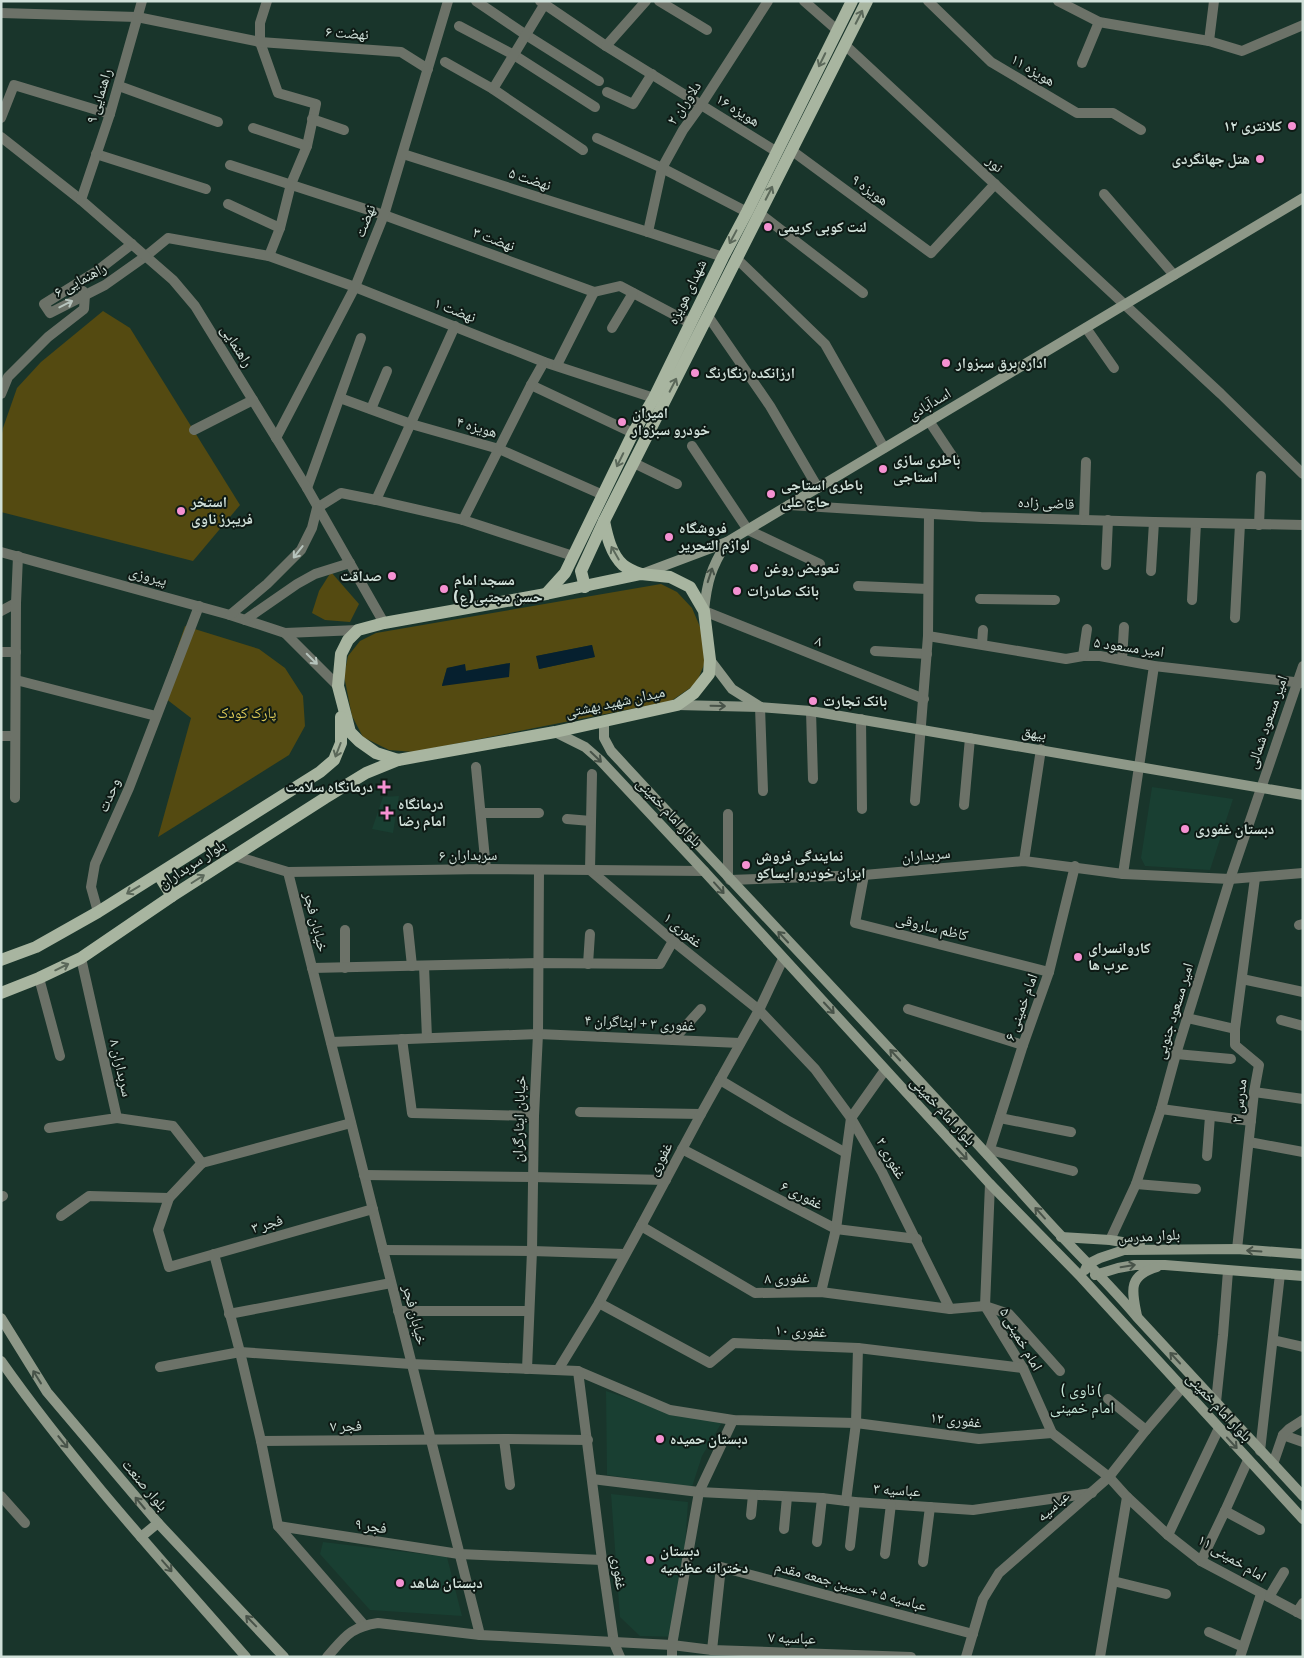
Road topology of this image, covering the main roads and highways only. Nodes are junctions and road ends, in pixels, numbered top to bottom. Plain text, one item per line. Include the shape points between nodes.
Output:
1 (852, 1) edge
2 (867, 1) edge
3 (1303, 198) edge
4 (753, 212) junction
5 (604, 521) junction
6 (726, 542) junction
7 (581, 571) junction
8 (565, 573) junction
9 (641, 574) junction
10 (585, 587) junction
11 (546, 594) junction
12 (704, 611) junction
13 (710, 660) junction
14 (342, 702) junction
15 (677, 705) junction
16 (760, 707) junction
17 (604, 721) junction
18 (555, 732) junction
19 (398, 760) junction
20 (1303, 795) edge
21 (665, 810) junction
22 (654, 818) junction
23 (159, 875) junction
24 (172, 896) junction
25 (1, 960) edge
26 (1, 993) edge
27 (956, 1120) junction
28 (942, 1131) junction
29 (1061, 1237) junction
30 (1168, 1249) junction
31 (1303, 1254) edge
32 (1088, 1264) junction
33 (1165, 1265) junction
34 (1098, 1275) junction
35 (1303, 1276) edge
36 (1081, 1277) junction
37 (1137, 1317) junction
38 (1, 1318) edge
39 (1126, 1326) junction
40 (1, 1361) edge
41 (1303, 1496) edge
42 (1303, 1519) edge
43 (158, 1523) junction
44 (141, 1538) junction
45 (246, 1657) edge
46 (284, 1657) edge

1 -> 4 main road, شهدای هویزه via 777,152
4 -> 2 main road, شهدای هویزه via 791,150
3 - 6 main road, اسدآبادی
5 -> 4 main road, شهدای هویزه via 736,258
4 -> 8 main road, شهدای هویزه via 722,257
5 - 7 main road, شهدای هویزه
9 -> 5 main road via 620,562 609,542
6 - 9 main road, اسدآبادی
12 -> 6 main road via 709,579
7 - 8 main road
7 - 10 main road
8 - 11 main road, شهدای هویزه
9 - 10 main road, میدان شهید بهشتی
9 - 12 main road, میدان شهید بهشتی via 670,577 690,587
10 - 11 main road, میدان شهید بهشتی
11 - 14 main road, میدان شهید بهشتی via 358,630 341,654 338,686
12 - 13 main road, میدان شهید بهشتی
13 - 15 main road, میدان شهید بهشتی via 709,674 694,693
13 - 16 main road via 732,690
14 - 19 main road, میدان شهید بهشتی via 350,732 376,753
14 -> 23 main road, بلوار سربداران via 341,743 334,760
15 -> 16 main road, بیهق
15 - 17 main road, میدان شهید بهشتی
16 - 20 main road, بیهق via 811,711 921,728
17 - 18 main road, میدان شهید بهشتی
17 - 21 main road, بلوار امام خمینی via 604,738 611,751
18 - 19 main road, میدان شهید بهشتی
18 -> 22 main road, بلوار امام خمینی via 585,747
24 -> 19 main road, بلوار سربداران via 366,773
21 - 22 main road
27 -> 21 main road, بلوار امام خمینی
22 -> 28 main road, بلوار امام خمینی
23 - 24 main road
23 -> 25 main road, بلوار سربداران via 36,947
26 -> 24 main road, بلوار سربداران via 81,958
27 - 28 main road
29 -> 27 main road, بلوار امام خمینی via 989,1153
28 -> 36 main road, بلوار امام خمینی
29 - 30 main road
29 - 32 main road, بلوار امام خمینی
31 -> 30 main road, بلوار مدرس via 1237,1249
30 - 32 main road, بلوار مدرس via 1124,1250
32 - 34 main road, بلوار امام خمینی
32 - 36 main road
34 -> 33 main road, بلوار مدرس via 1134,1265
33 - 35 main road, بلوار مدرس
33 - 37 main road via 1148,1270 1134,1281
34 - 36 main road, بلوار مدرس
34 - 37 main road, بلوار امام خمینی via 1114,1288
36 - 39 main road, بلوار امام خمینی
37 - 39 main road
41 -> 37 main road, بلوار امام خمینی
43 -> 38 main road, بلوار صنعت via 46,1392
39 -> 42 main road, بلوار امام خمینی
40 -> 44 main road via 30,1403
43 - 44 main road
46 -> 43 main road, بلوار صنعت
44 -> 45 main road

